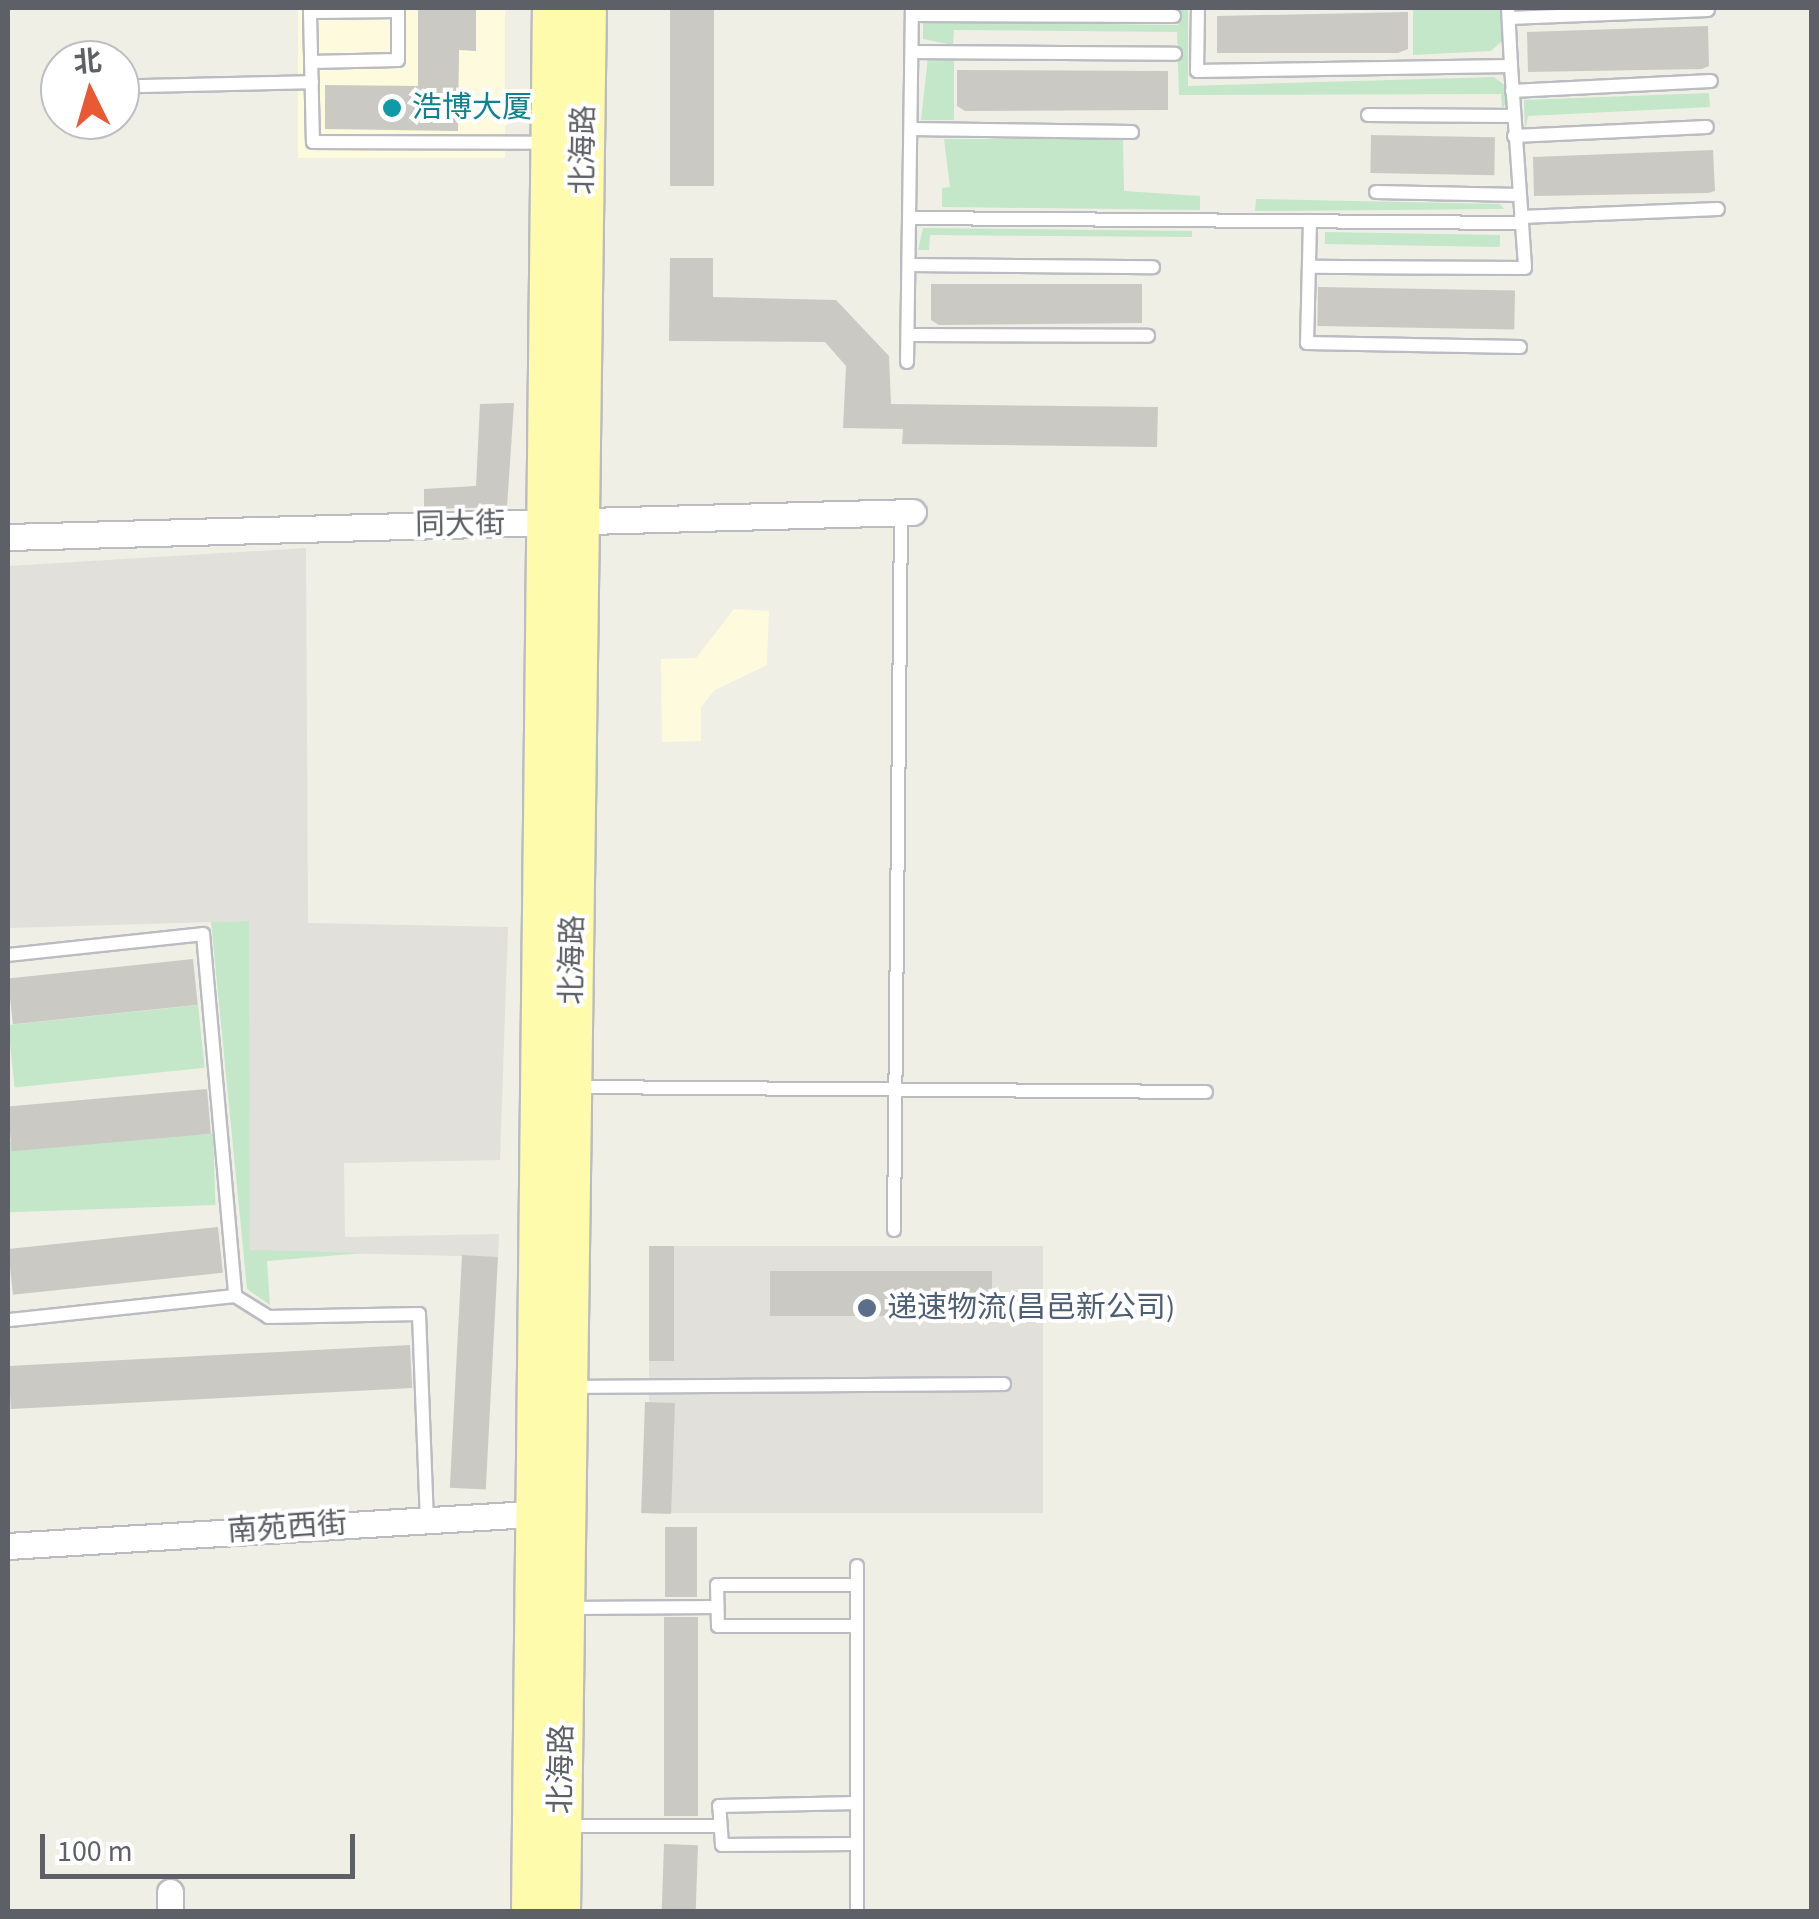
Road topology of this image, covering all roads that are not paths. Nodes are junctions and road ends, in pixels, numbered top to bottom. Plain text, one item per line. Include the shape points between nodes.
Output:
1 (553, 8) edge
2 (586, 8) edge
3 (1198, 8) edge
4 (1708, 10) dead end
5 (912, 11) edge
6 (1509, 13) edge
7 (1174, 16) dead end
8 (912, 52) junction
9 (1175, 54) dead end
10 (312, 62) junction
11 (1512, 66) junction
12 (1710, 81) dead end
13 (312, 82) junction
14 (140, 86) edge
15 (1512, 91) junction
16 (1368, 115) dead end
17 (1513, 116) junction
18 (1707, 127) dead end
19 (912, 129) junction
20 (1132, 132) dead end
21 (1514, 136) junction
22 (552, 143) junction
23 (1376, 192) dead end
24 (1520, 196) junction
25 (1718, 208) dead end
26 (911, 218) junction
27 (1522, 220) junction
28 (1310, 221) junction
29 (909, 265) junction
30 (1153, 267) dead end
31 (1309, 267) junction
32 (908, 335) junction
33 (1148, 336) dead end
34 (1520, 346) dead end
35 (907, 362) dead end
36 (907, 512) joint
37 (563, 521) junction
38 (8, 537) edge
39 (8, 955) edge
40 (556, 1087) junction
41 (895, 1090) junction
42 (1206, 1092) dead end
43 (894, 1230) dead end
44 (236, 1296) junction
45 (10, 1320) edge
46 (1004, 1384) dead end
47 (567, 1387) junction
48 (551, 1512) junction
49 (426, 1519) junction
50 (8, 1546) edge
51 (857, 1566) dead end
52 (857, 1585) junction
53 (718, 1607) junction
54 (564, 1608) junction
55 (857, 1626) junction
56 (857, 1803) junction
57 (561, 1826) junction
58 (720, 1826) junction
59 (857, 1844) junction
60 (532, 1912) edge
61 (560, 1912) edge
62 (857, 1912) edge

1 - 22 main road, 北海路
2 - 37 main road, 北海路
3 - 11 lane via 1196,71
4 - 6 lane
5 - 7 lane
5 - 8 lane
6 - 11 lane
8 - 9 lane
8 - 19 lane
10 - 10 lane via 398,60 398,10 310,12
10 - 13 lane
11 - 15 lane
12 - 15 lane
13 - 14 lane
13 - 22 lane via 313,142
15 - 17 lane
16 - 17 lane
17 - 21 lane
18 - 21 lane
19 - 20 lane
19 - 26 lane
21 - 24 lane
22 - 37 main road, 北海路
23 - 24 lane
24 - 27 lane
25 - 27 lane
26 - 28 lane
26 - 29 lane
27 - 28 lane
27 - 31 lane via 1525,268
28 - 31 lane
29 - 30 lane
29 - 32 lane
31 - 34 lane via 1307,344
32 - 33 lane
32 - 35 lane
36 - 37 street, 同大街
36 - 41 lane
37 - 38 street, 同大街
37 - 40 main road, 北海路
39 - 44 lane via 203,934
40 - 41 lane
40 - 47 main road, 北海路
40 - 48 main road, 北海路
41 - 42 lane
41 - 43 lane
44 - 45 lane
44 - 49 lane via 268,1316 419,1314
46 - 47 lane
47 - 48 main road, 北海路
48 - 49 street, 南苑西街
48 - 54 main road, 北海路
48 - 60 main road, 北海路
49 - 50 street, 南苑西街
51 - 52 lane
52 - 53 lane via 717,1585
52 - 55 lane
53 - 54 lane
53 - 55 lane via 718,1626
54 - 57 main road, 北海路
55 - 56 lane
56 - 58 lane via 719,1806
56 - 59 lane
57 - 58 lane
57 - 61 main road, 北海路
58 - 59 lane via 722,1846
59 - 62 lane

